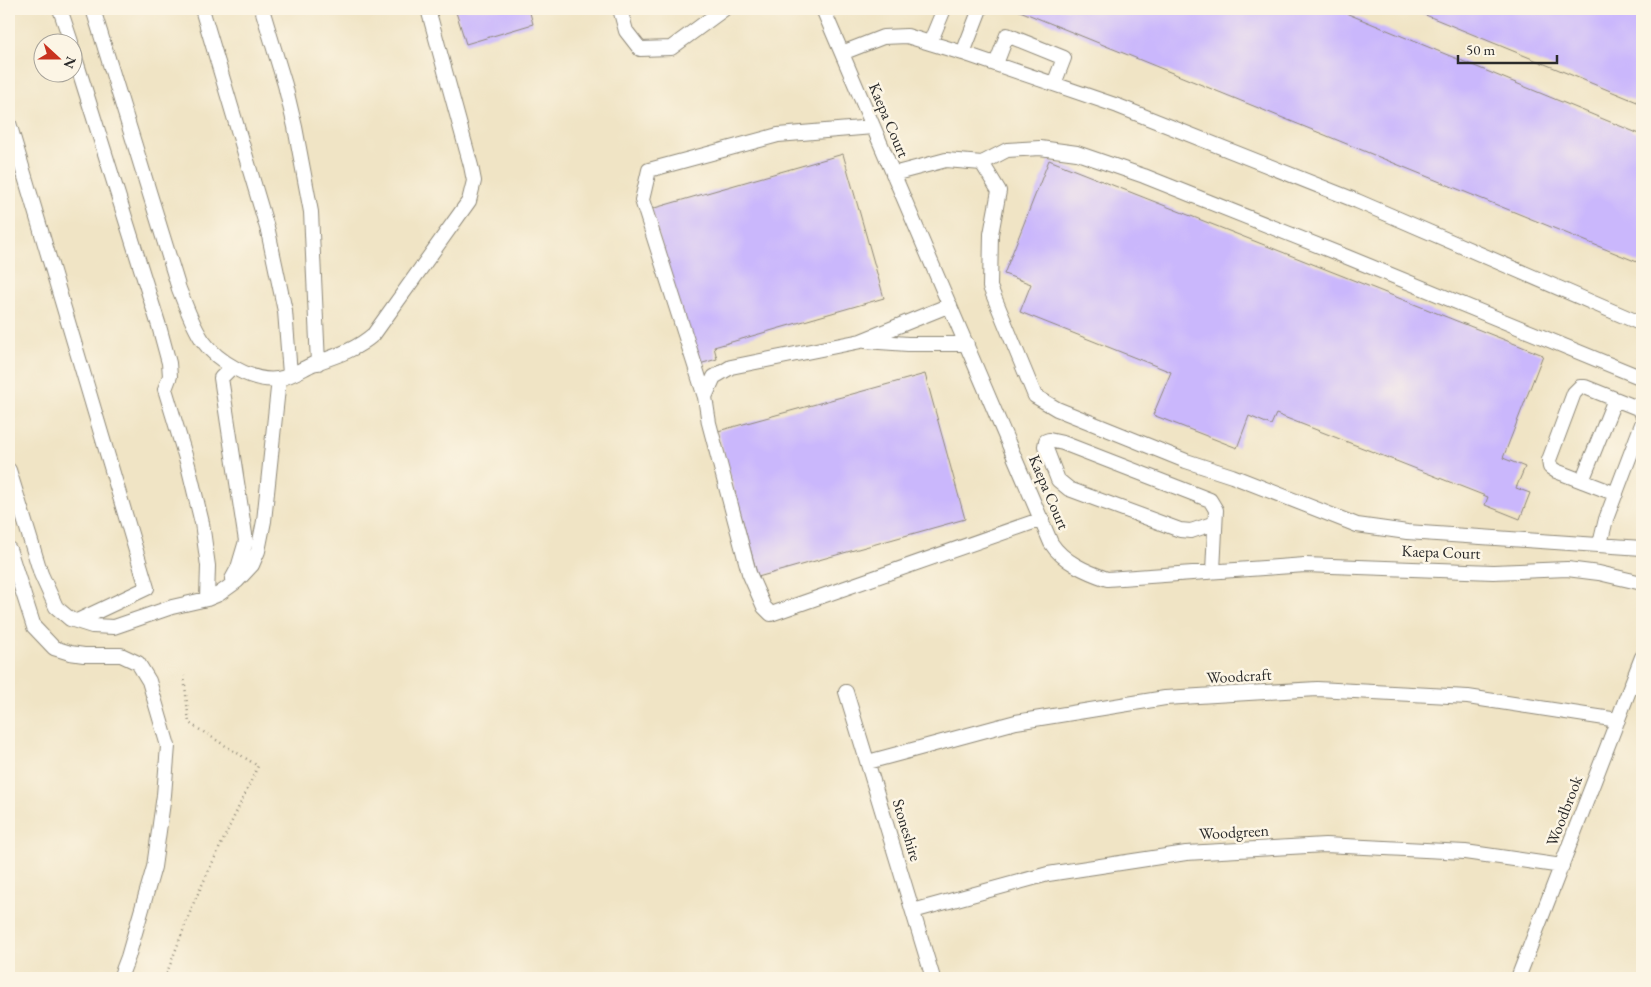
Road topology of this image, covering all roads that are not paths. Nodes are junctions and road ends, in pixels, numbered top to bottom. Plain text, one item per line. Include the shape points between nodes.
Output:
1 (60, 9) edge
2 (93, 9) edge
3 (202, 9) edge
4 (262, 9) edge
5 (428, 9) edge
6 (620, 9) edge
7 (724, 9) edge
8 (823, 9) edge
9 (944, 9) edge
10 (980, 9) edge
11 (68, 32) edge
12 (930, 43) junction
13 (842, 52) junction
14 (963, 53) junction
15 (996, 64) junction
16 (82, 80) edge
17 (1054, 84) junction
18 (9, 123) edge
19 (873, 127) junction
20 (982, 162) junction
21 (893, 174) junction
22 (950, 305) junction
23 (1642, 324) edge
24 (861, 341) junction
25 (967, 344) junction
26 (318, 363) junction
27 (232, 367) junction
28 (284, 377) junction
29 (1642, 378) edge
30 (705, 397) junction
31 (1615, 398) junction
32 (1642, 414) edge
33 (1642, 424) edge
34 (9, 470) edge
35 (1582, 481) junction
36 (1616, 494) junction
37 (1042, 519) junction
38 (1215, 524) junction
39 (1600, 544) junction
40 (1642, 548) edge
41 (9, 549) edge
42 (1213, 571) junction
43 (1642, 584) edge
44 (227, 588) junction
45 (207, 598) junction
46 (77, 621) junction
47 (1642, 657) edge
48 (846, 692) dead end
49 (1618, 720) junction
50 (868, 762) junction
51 (1562, 866) junction
52 (913, 911) junction
53 (120, 978) edge
54 (933, 978) edge
55 (1518, 978) edge

1 - 11 street
2 - 27 street via 185,304 203,342
3 - 28 street via 268,231 285,310
4 - 26 street via 296,128 311,212
5 - 26 street via 471,166 474,181 469,201 374,334 362,345
6 - 7 street via 626,30 640,49 671,48
8 - 13 street, Kaepa Court
9 - 12 street
10 - 14 street
12 - 13 street via 908,36 883,37
12 - 14 street
13 - 19 street, Kaepa Court
14 - 15 street
15 - 17 street
15 - 17 street via 1007,35 1064,58
16 - 45 street via 169,363 170,376 165,389 202,523 208,566
17 - 23 street via 1118,106 1357,202
18 - 46 street via 146,588
19 - 21 street, Kaepa Court
19 - 30 street via 778,135 649,170 642,200
20 - 21 street via 946,160
20 - 29 street via 1007,150 1040,148 1077,153 1144,176
20 - 39 street via 999,191 991,234 990,286 1035,396 1057,409 1186,461 1356,525 1408,532
21 - 22 street, Kaepa Court
22 - 24 street
22 - 25 street, Kaepa Court
24 - 25 street
24 - 30 street via 730,368 714,377
25 - 37 street, Kaepa Court
26 - 28 street
27 - 28 street via 261,379
27 - 44 street via 221,378 246,541 238,568
28 - 44 street via 258,551 252,565
30 - 37 street via 749,572 764,607 771,614
31 - 32 street
31 - 35 street
31 - 35 street via 1585,387 1574,393 1549,460 1556,471
33 - 36 street
34 - 46 street via 40,574 56,607
35 - 36 street
36 - 39 street
37 - 42 street, Kaepa Court via 1056,551 1085,571 1107,579
38 - 38 street via 1214,505 1202,496 1063,443 1046,442 1058,480 1069,489 1180,530
38 - 42 street
39 - 40 street
41 - 53 street via 34,627 54,648 84,655 120,655 138,664 149,681 168,746 154,867
42 - 43 street, Kaepa Court via 1305,565 1493,572 1567,570 1599,573
44 - 45 street
45 - 46 street via 114,628
47 - 49 street, Woodbrook
48 - 50 street, Stoneshire
49 - 50 street, Woodcraft via 1458,696 1316,690 1174,697 1016,722
49 - 51 street, Woodbrook
50 - 52 street, Stoneshire
51 - 52 street, Woodgreen via 1464,852 1325,845 1186,852 1048,874
51 - 55 street, Woodbrook
52 - 54 street, Stoneshire

